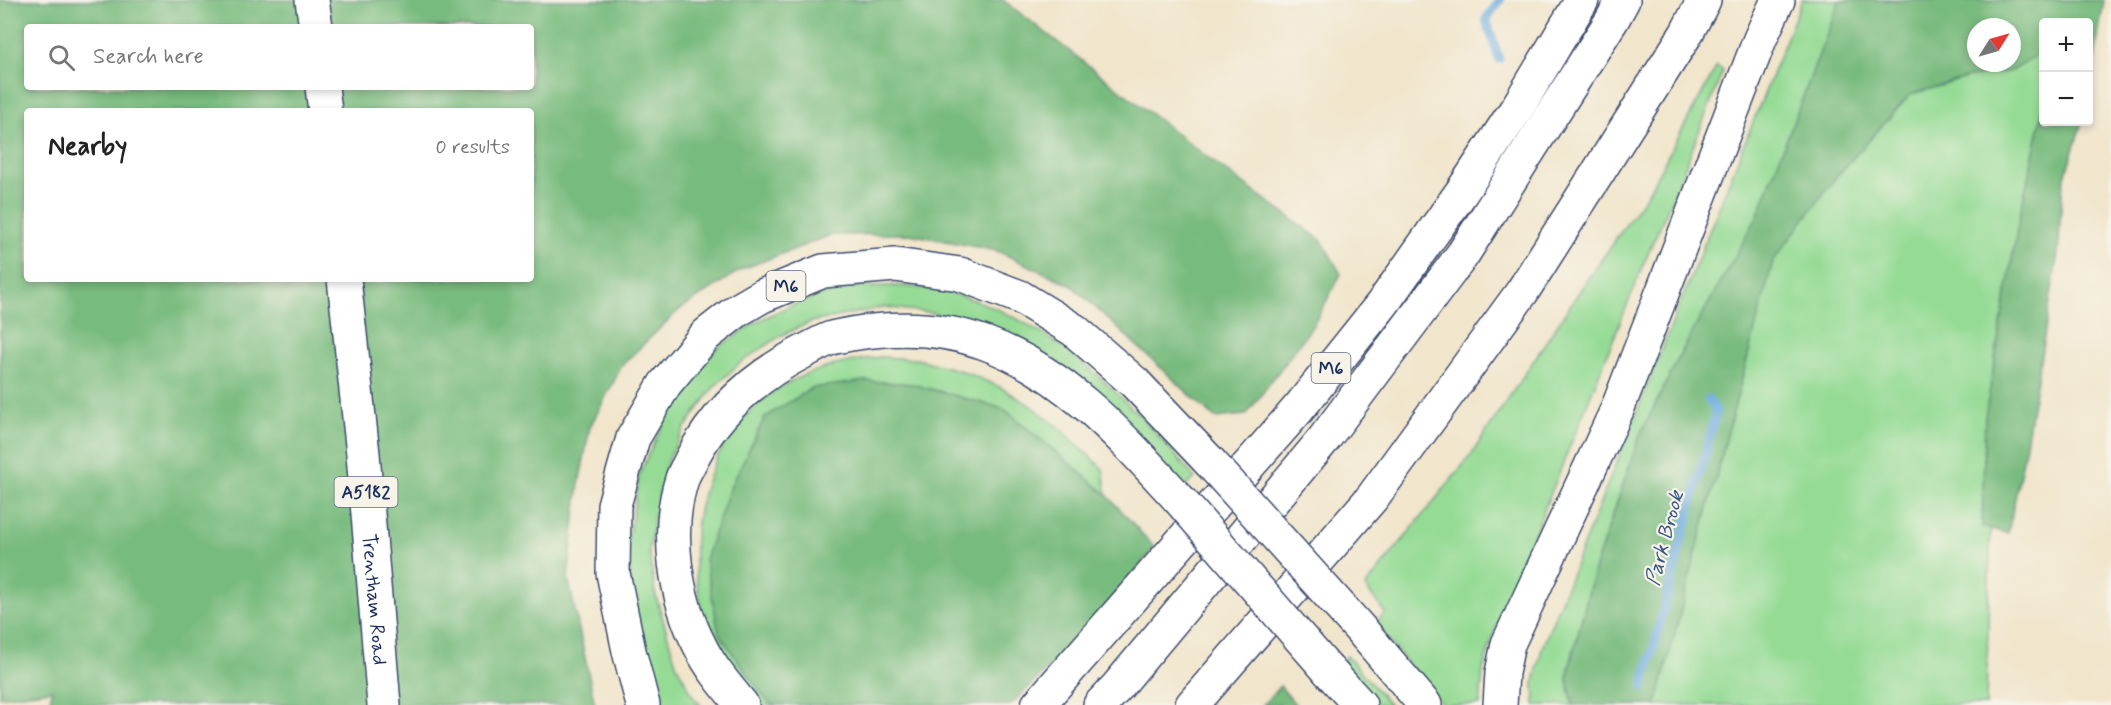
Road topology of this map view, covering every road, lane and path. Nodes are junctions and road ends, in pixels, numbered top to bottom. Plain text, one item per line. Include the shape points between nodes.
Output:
1 (312, 0) edge
2 (1582, 0) edge
3 (1623, 0) edge
4 (1704, 0) edge
5 (1778, 0) edge
6 (316, 24) edge
7 (322, 90) edge
8 (325, 108) edge
9 (344, 282) edge
10 (384, 705) edge
11 (643, 705) edge
12 (742, 705) edge
13 (1038, 705) edge
14 (1100, 705) edge
15 (1192, 705) edge
16 (1360, 705) edge
17 (1425, 705) edge
18 (1500, 705) edge

1 - 6 highway
2 - 13 highway, M6 via 1519,105 1383,303 1299,408
3 - 14 highway, M6 via 1464,254 1324,439
4 - 15 highway via 1522,292 1372,498
5 - 18 highway via 1617,410 1508,644
7 - 8 highway
9 - 10 highway, Trentham Road / A5182
11 - 17 highway, M6, bridge via 613,573 614,506 633,438 665,384 706,335 738,310 823,271 895,265 960,274 1020,297 1074,330 1134,383 1209,461
12 - 16 highway, bridge via 700,647 684,605 674,559 674,518 682,478 720,416 750,386 787,360 830,339 872,330 908,328 986,343 1034,365 1089,406 1178,498

